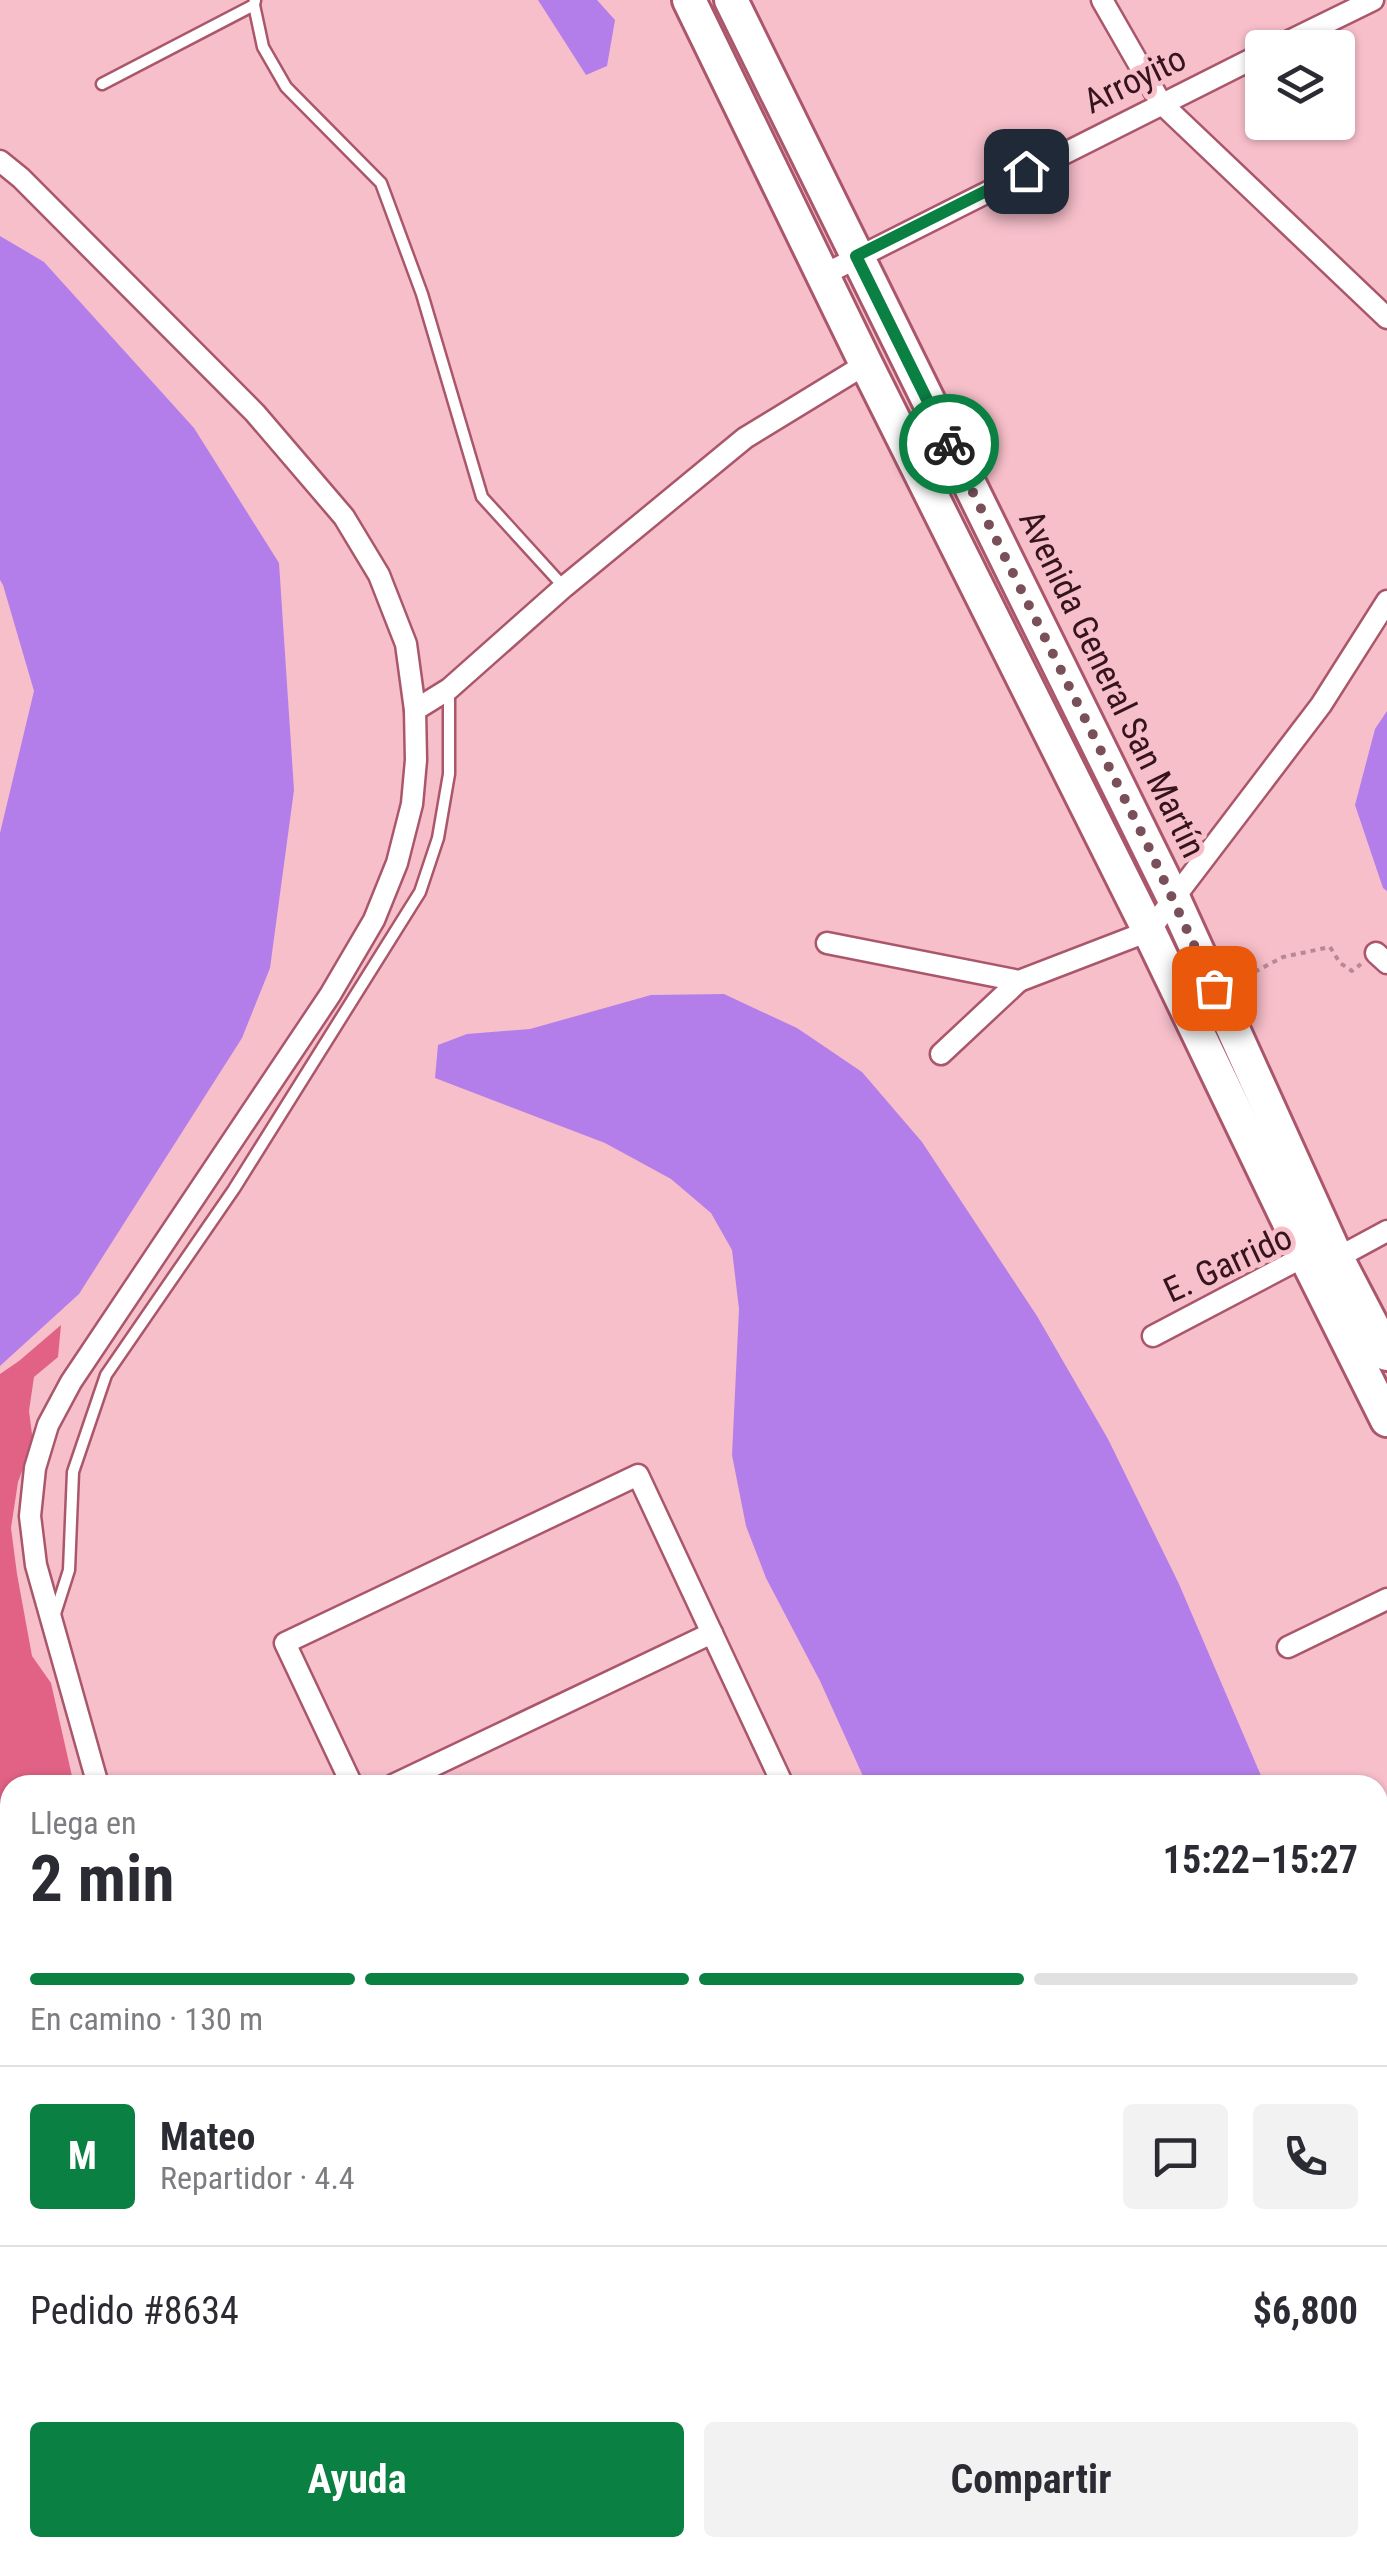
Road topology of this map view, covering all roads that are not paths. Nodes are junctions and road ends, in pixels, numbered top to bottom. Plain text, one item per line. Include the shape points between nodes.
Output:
1 (688, 0) edge
2 (731, 0) edge
3 (1102, 0) edge
4 (1373, 0) edge
5 (255, 2) edge
6 (1312, 30) edge
7 (1245, 62) edge
8 (102, 84) dead end
9 (1161, 103) junction
10 (0, 161) edge
11 (856, 256) junction
12 (823, 275) junction
13 (1387, 318) edge
14 (866, 364) junction
15 (564, 587) junction
16 (1387, 601) edge
17 (450, 689) junction
18 (416, 710) junction
19 (1174, 899) junction
20 (1149, 930) junction
21 (828, 944) dead end
22 (1019, 981) junction
23 (941, 1054) dead end
24 (1387, 1231) edge
25 (1321, 1257) junction
26 (1153, 1336) dead end
27 (1387, 1354) edge
28 (1387, 1420) edge
29 (1387, 1599) edge
30 (52, 1622) junction
31 (712, 1633) junction
32 (1288, 1647) dead end
33 (95, 1775) edge
34 (347, 1775) edge
35 (414, 1775) edge
36 (778, 1775) edge

1 - 12 main road, Avenida General San Martín
2 - 11 main road, Avenida General San Martín
3 - 9 street
4 - 6 street
5 - 8 lane
5 - 15 lane via 263,47 286,87 382,183 482,497
7 - 9 street, Arroyito
9 - 11 street, Arroyito
9 - 13 street
10 - 18 street via 255,413 344,517 378,574 406,644
11 - 12 street, Arroyito
11 - 19 main road, Avenida General San Martín
12 - 14 main road, Avenida General San Martín
14 - 15 street via 745,438
14 - 20 main road, Avenida General San Martín
15 - 17 street
16 - 19 street via 1320,705
17 - 18 street
17 - 30 lane via 450,774 420,892 234,1189 106,1374 73,1472 69,1570
18 - 30 street via 412,804 374,920 48,1425 34,1468 30,1516
19 - 20 street
19 - 25 main road, Avenida General San Martín
20 - 22 street
20 - 25 main road, Avenida General San Martín
21 - 22 street
22 - 23 street
24 - 25 street, E. Garrido
25 - 26 street, E. Garrido
25 - 27 main road, Avenida General San Martín
25 - 28 main road, Avenida General San Martín
29 - 32 street
30 - 33 street
31 - 34 street via 638,1475 286,1643
31 - 35 street
31 - 36 street

